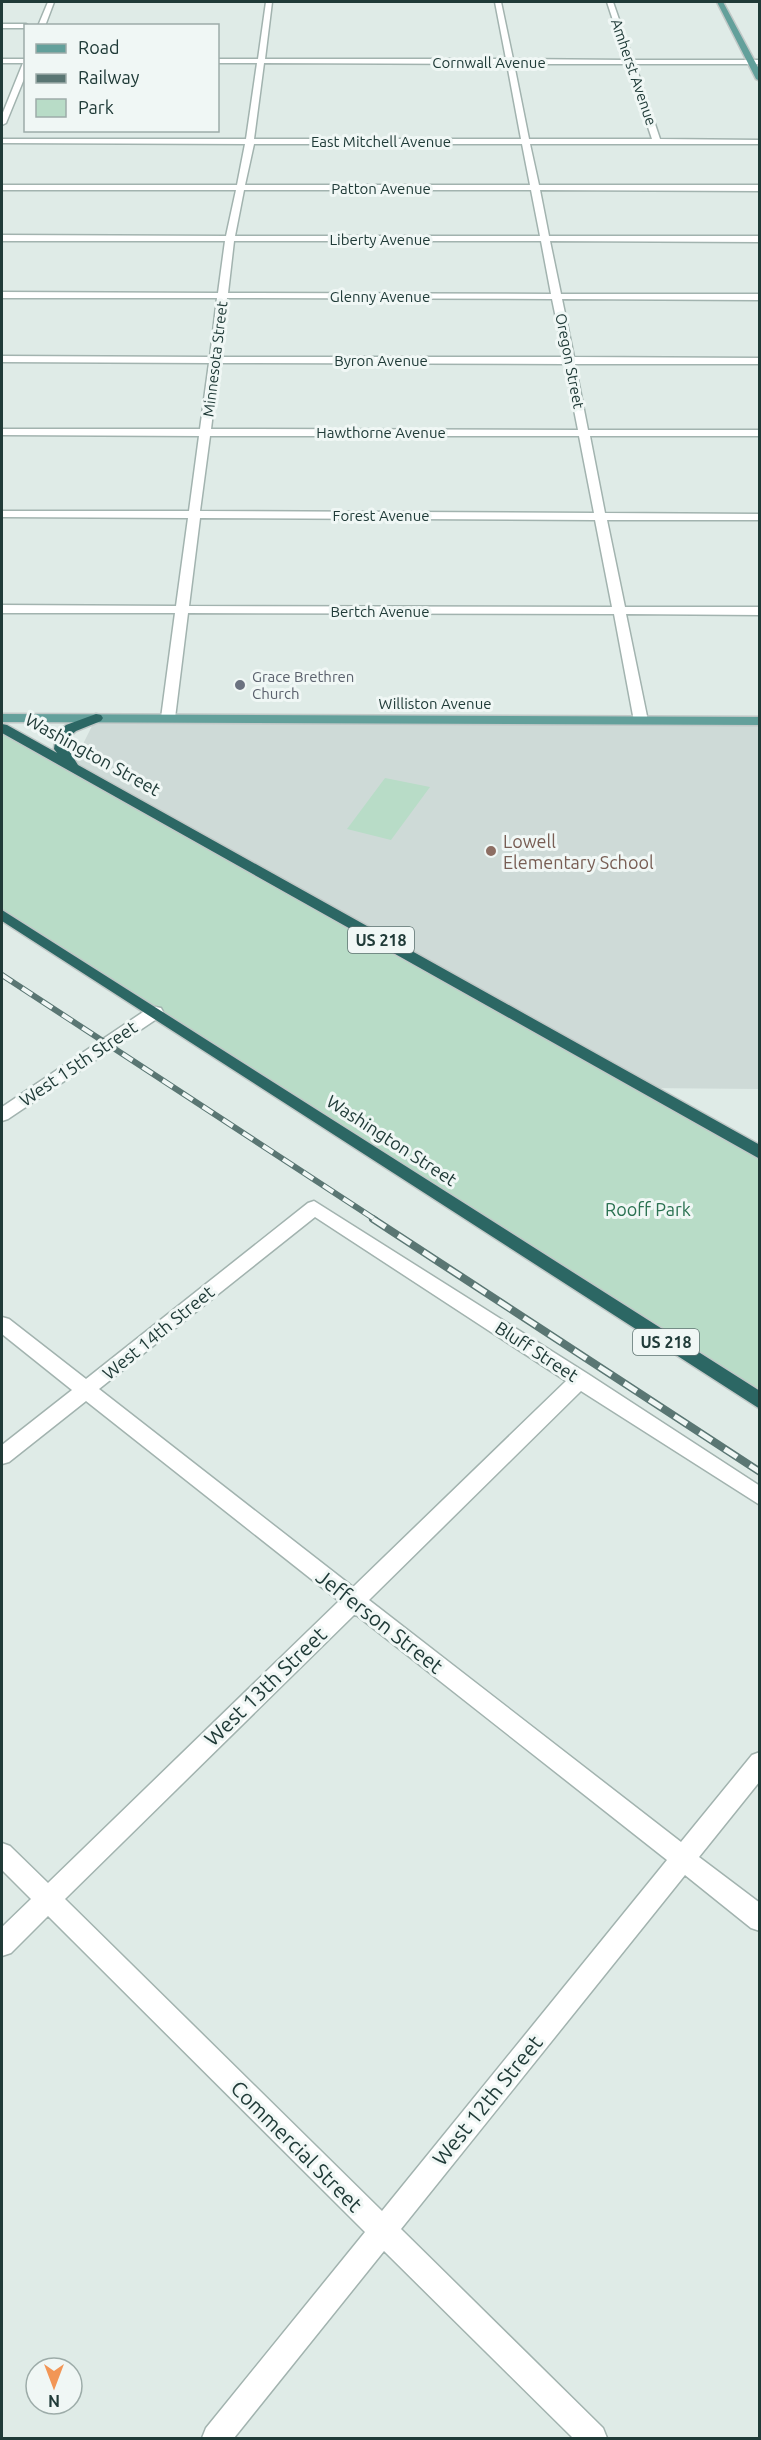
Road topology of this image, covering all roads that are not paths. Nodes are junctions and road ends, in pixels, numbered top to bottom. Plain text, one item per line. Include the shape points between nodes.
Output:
1 (51, 2) edge
2 (269, 2) edge
3 (498, 2) edge
4 (610, 2) edge
5 (720, 2) edge
6 (42, 24) edge
7 (2, 26) edge
8 (24, 26) edge
9 (2, 61) edge
10 (219, 61) edge
11 (261, 61) junction
12 (510, 62) junction
13 (630, 62) junction
14 (755, 62) edge
15 (24, 63) edge
16 (24, 68) edge
17 (759, 79) edge
18 (2, 99) edge
19 (12, 99) junction
20 (2, 123) edge
21 (2, 141) edge
22 (250, 141) junction
23 (526, 141) junction
24 (657, 142) junction
25 (759, 142) edge
26 (2, 187) edge
27 (240, 187) junction
28 (535, 188) junction
29 (759, 188) edge
30 (2, 238) edge
31 (230, 238) junction
32 (545, 239) junction
33 (759, 239) edge
34 (2, 296) edge
35 (223, 296) junction
36 (557, 297) junction
37 (759, 297) edge
38 (2, 359) edge
39 (216, 360) junction
40 (570, 360) junction
41 (759, 361) edge
42 (2, 432) edge
43 (205, 432) junction
44 (584, 432) junction
45 (759, 433) edge
46 (2, 514) edge
47 (196, 515) junction
48 (600, 516) junction
49 (759, 517) edge
50 (2, 609) edge
51 (183, 610) junction
52 (620, 611) junction
53 (759, 611) edge
54 (2, 718) edge
55 (96, 718) junction
56 (168, 718) junction
57 (641, 721) junction
58 (759, 722) edge
59 (2, 728) edge
60 (72, 766) junction
61 (2, 915) edge
62 (155, 1012) junction
63 (2, 1115) edge
64 (759, 1153) edge
65 (314, 1208) joint
66 (2, 1324) edge
67 (580, 1379) junction
68 (85, 1389) junction
69 (759, 1401) edge
70 (2, 1456) edge
71 (759, 1497) edge
72 (354, 1600) junction
73 (759, 1763) edge
74 (2, 1854) edge
75 (682, 1858) junction
76 (47, 1899) junction
77 (759, 1919) edge
78 (2, 1944) edge
79 (382, 2230) junction
80 (216, 2439) edge
81 (594, 2439) edge

1 - 6 street
2 - 11 street, Minnesota Street
3 - 12 street, Oregon Street
4 - 13 street, Amherst Avenue
5 - 14 main road
7 - 8 street
9 - 15 street
10 - 11 street, Cornwall Avenue
11 - 12 street, Cornwall Avenue
11 - 22 street, Minnesota Street
12 - 13 street, Cornwall Avenue
12 - 23 street, Oregon Street
13 - 14 street, Cornwall Avenue
13 - 24 street, Amherst Avenue
14 - 17 main road
16 - 19 street
18 - 19 street
19 - 20 street
21 - 22 street, East Mitchell Avenue
22 - 23 street, East Mitchell Avenue
22 - 27 street, Minnesota Street
23 - 24 street, East Mitchell Avenue
23 - 28 street, Oregon Street
24 - 25 street, East Mitchell Avenue
26 - 27 street, Patton Avenue
27 - 28 street, Patton Avenue
27 - 31 street, Minnesota Street
28 - 29 street, Patton Avenue
28 - 32 street, Oregon Street
30 - 31 street, Liberty Avenue
31 - 32 street, Liberty Avenue
31 - 35 street, Minnesota Street
32 - 33 street, Liberty Avenue
32 - 36 street, Oregon Street
34 - 35 street, Glenny Avenue
35 - 36 street, Glenny Avenue
35 - 39 street, Minnesota Street
36 - 37 street, Glenny Avenue
36 - 40 street, Oregon Street
38 - 39 street, Byron Avenue
39 - 40 street, Byron Avenue
39 - 43 street, Minnesota Street
40 - 41 street, Byron Avenue
40 - 44 street, Oregon Street
42 - 43 street, Hawthorne Avenue
43 - 44 street, Hawthorne Avenue
43 - 47 street, Minnesota Street
44 - 45 street, Hawthorne Avenue
44 - 48 street, Oregon Street
46 - 47 street, Forest Avenue
47 - 48 street, Forest Avenue
47 - 51 street, Minnesota Street
48 - 49 street, Forest Avenue
48 - 52 street, Oregon Street
50 - 51 street, Bertch Avenue
51 - 52 street, Bertch Avenue
51 - 56 street, Minnesota Street
52 - 53 street, Bertch Avenue
52 - 57 street, Oregon Street
54 - 55 main road, Williston Avenue
55 - 56 main road, Williston Avenue
55 - 60 highway via 71,728 61,737 61,749
56 - 57 main road, Williston Avenue
57 - 58 main road, Williston Avenue
59 - 60 highway, Washington Street / US 218
60 - 64 highway, Washington Street / US 218
61 - 62 highway, Washington Street / US 218
62 - 63 street, West 15th Street
62 - 69 highway, Washington Street / US 218
65 - 67 street, Bluff Street
65 - 68 street, West 14th Street
66 - 68 street, Jefferson Street
67 - 71 street, Bluff Street
67 - 72 street, West 13th Street
68 - 70 street, West 14th Street
68 - 72 street, Jefferson Street
72 - 75 street, Jefferson Street
72 - 76 street, West 13th Street
73 - 75 street, West 12th Street
74 - 76 street, Commercial Street
75 - 77 street, Jefferson Street
75 - 79 street, West 12th Street
76 - 78 street, West 13th Street
76 - 79 street, Commercial Street
79 - 80 street, West 12th Street
79 - 81 street, Commercial Street

